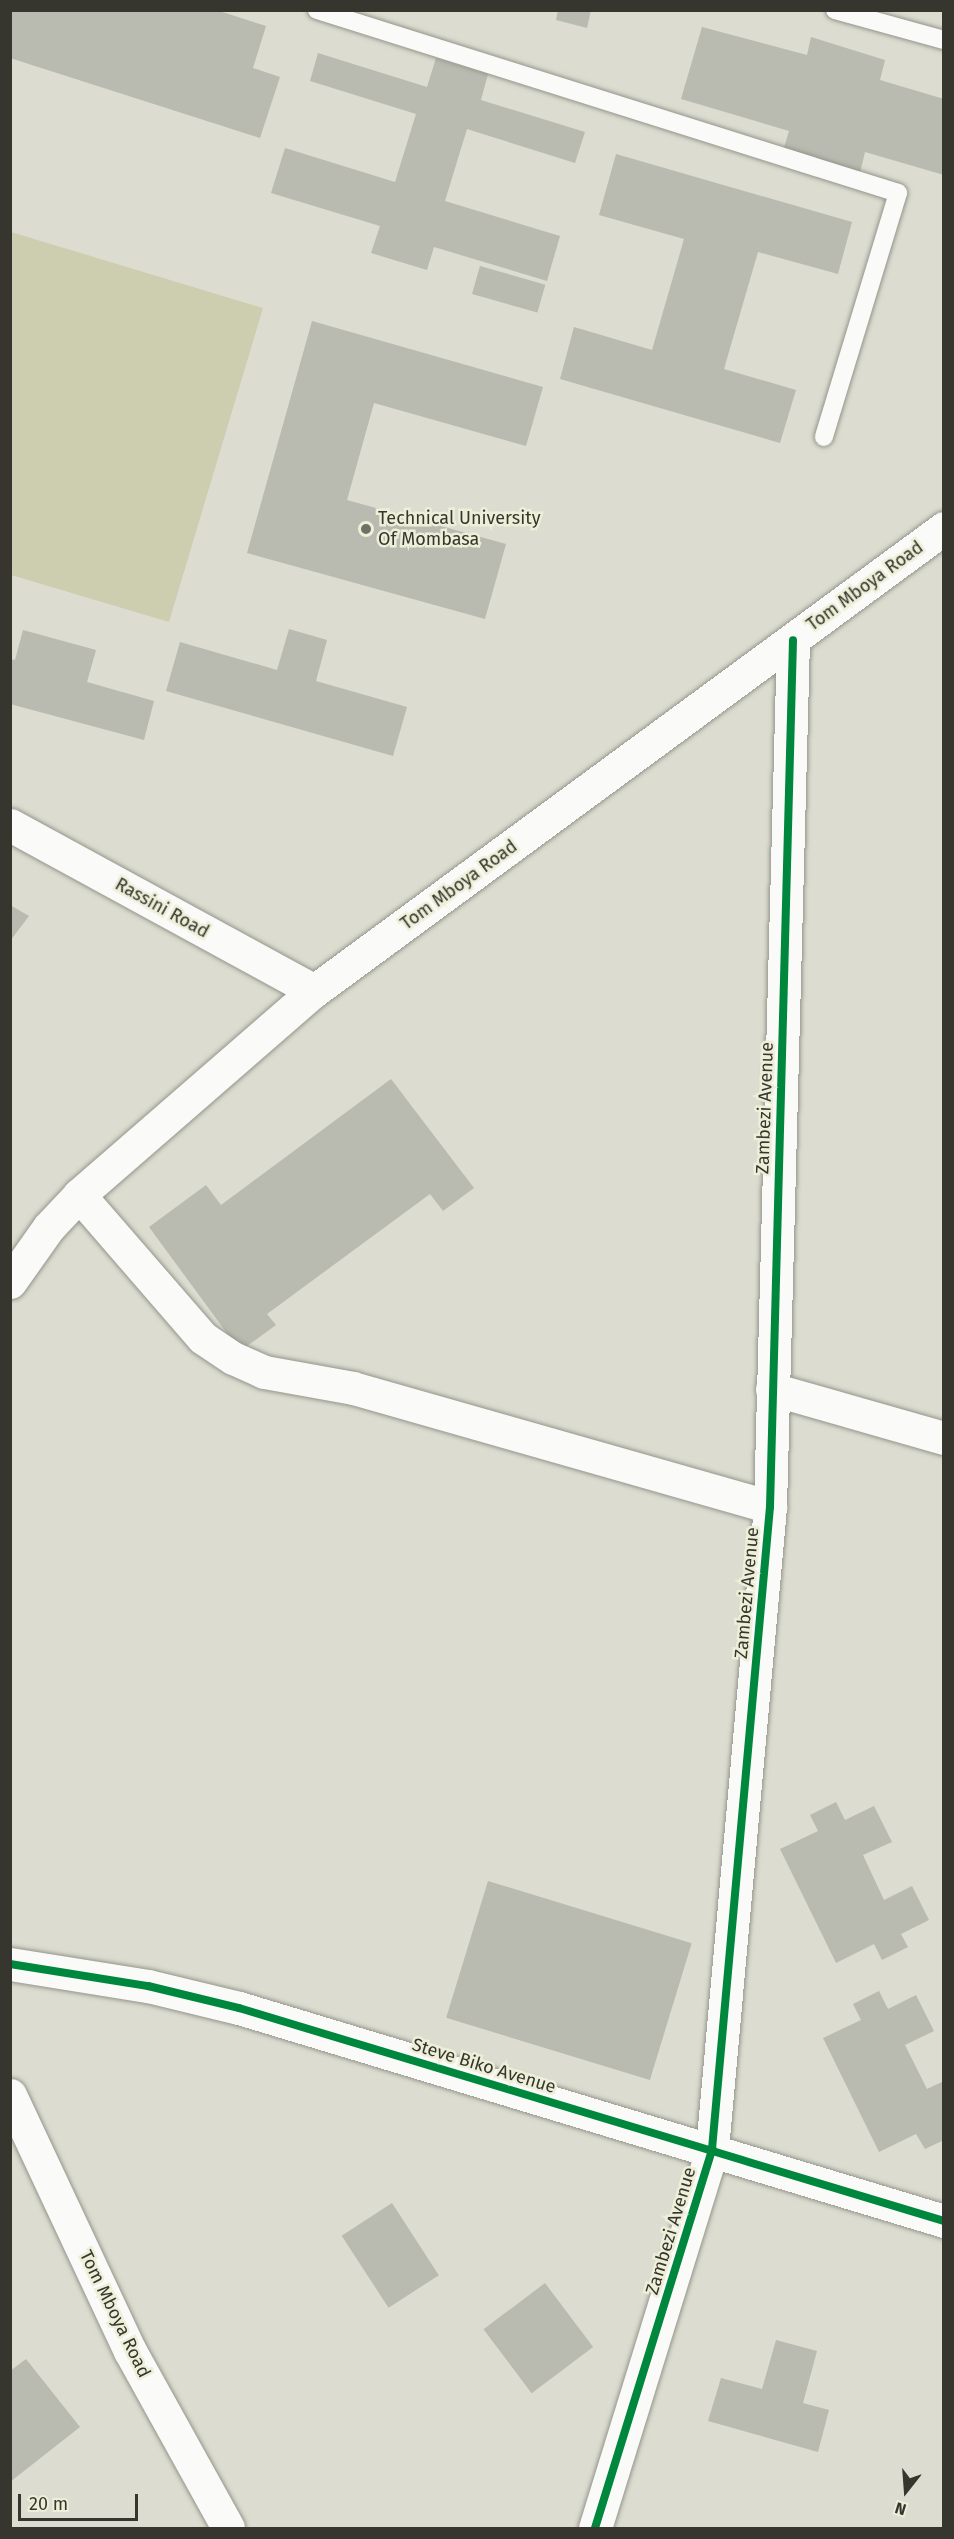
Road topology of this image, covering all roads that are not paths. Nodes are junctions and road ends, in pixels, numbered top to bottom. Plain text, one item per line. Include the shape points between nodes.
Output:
1 (317, 10) edge
2 (835, 10) edge
3 (944, 40) edge
4 (824, 436) dead end
5 (944, 528) edge
6 (793, 640) junction
7 (10, 825) edge
8 (314, 991) junction
9 (79, 1195) junction
10 (20, 1251) edge
11 (10, 1281) edge
12 (772, 1389) junction
13 (944, 1438) edge
14 (770, 1507) junction
15 (10, 1964) edge
16 (10, 2095) edge
17 (712, 2149) junction
18 (944, 2221) edge
19 (228, 2529) edge
20 (594, 2529) edge

1 - 4 lane via 898,194
2 - 3 lane
5 - 6 street, Tom Mboya Road
6 - 8 street, Tom Mboya Road
6 - 12 street, Zambezi Avenue
7 - 8 street, Rassini Road
8 - 9 street, Tom Mboya Road
9 - 10 street, Tom Mboya Road
9 - 14 street via 203,1338 232,1358 264,1372 353,1388
10 - 11 street, Tom Mboya Road
12 - 13 street
12 - 14 street, Zambezi Avenue
14 - 17 street, Zambezi Avenue
15 - 17 street, Steve Biko Avenue via 148,1986 239,2008
16 - 19 street, Tom Mboya Road via 130,2351
17 - 18 street, Steve Biko Avenue
17 - 20 street, Zambezi Avenue

